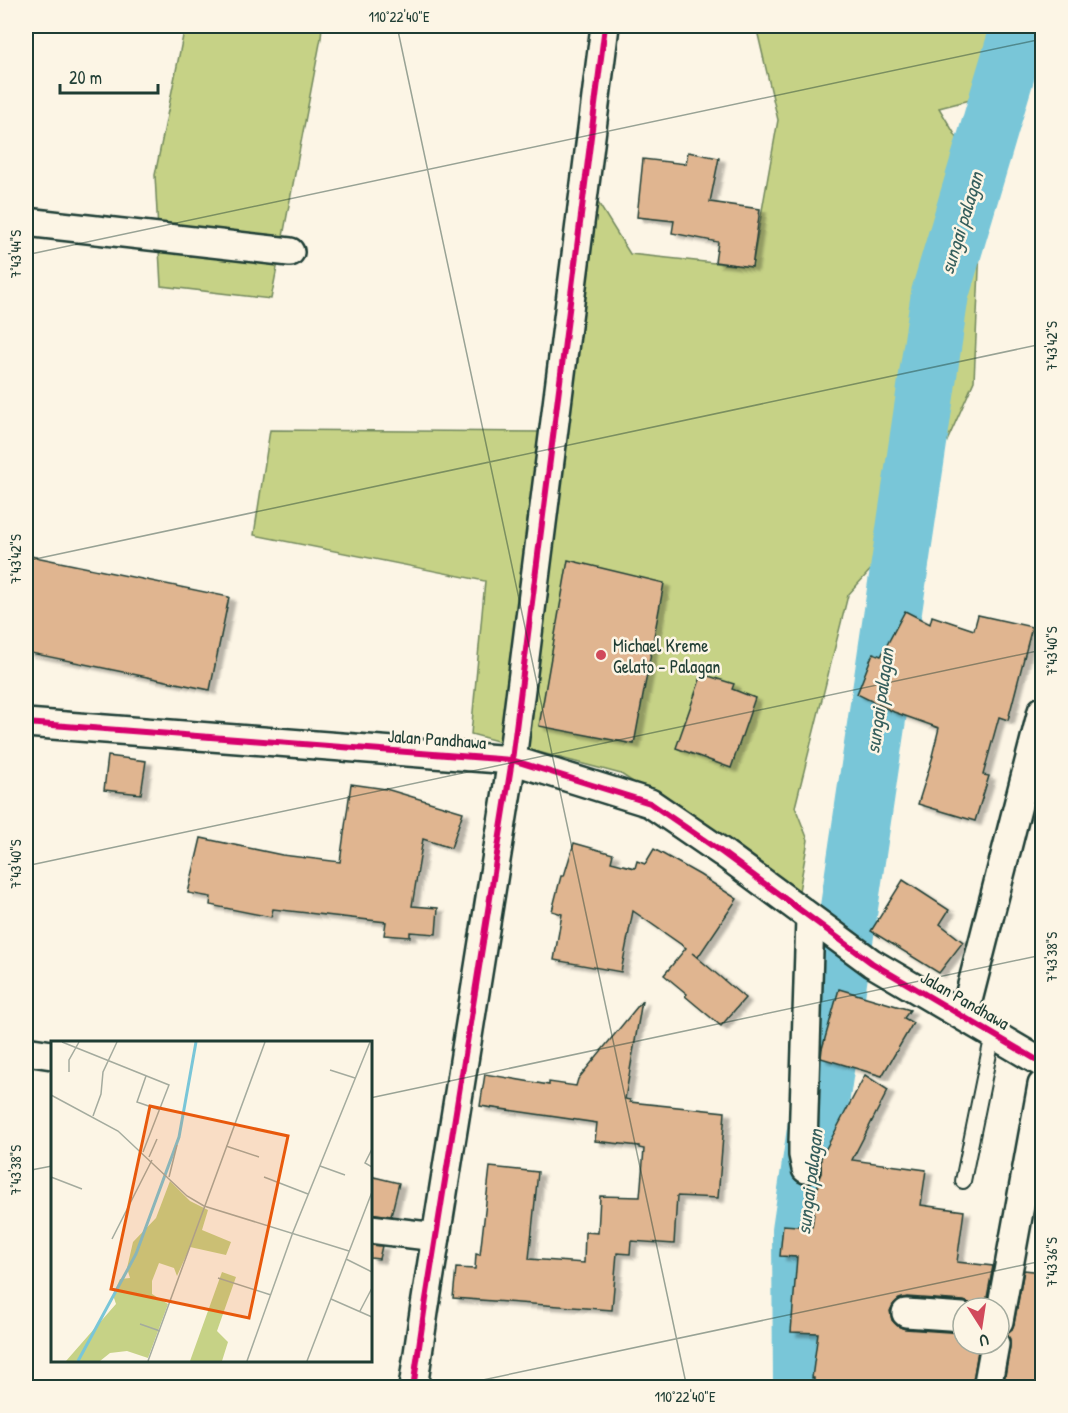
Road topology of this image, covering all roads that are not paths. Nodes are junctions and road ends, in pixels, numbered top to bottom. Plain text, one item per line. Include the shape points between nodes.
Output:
1 (605, 26) edge
2 (26, 222) edge
3 (290, 252) dead end
4 (1042, 711) edge
5 (26, 723) edge
6 (512, 760) junction
7 (810, 918) junction
8 (964, 1016) junction
9 (993, 1034) junction
10 (26, 1050) edge
11 (51, 1055) edge
12 (1042, 1064) edge
13 (1042, 1085) edge
14 (806, 1169) dead end
15 (963, 1181) dead end
16 (372, 1229) edge
17 (436, 1237) junction
18 (1004, 1296) edge
19 (906, 1312) dead end
20 (951, 1316) edge
21 (993, 1356) edge
22 (413, 1388) edge
23 (987, 1388) edge

1 - 6 street
2 - 3 street
4 - 8 street
5 - 6 street, Jalan Pandhawa
6 - 7 street, Jalan Pandhawa via 650,803
6 - 17 street
7 - 8 street, Jalan Pandhawa via 872,963
7 - 14 street via 803,1144
8 - 9 street, Jalan Pandhawa
9 - 12 street, Jalan Pandhawa
9 - 15 lane
10 - 11 street
13 - 18 street
16 - 17 street
17 - 22 street
19 - 20 street
21 - 23 street

